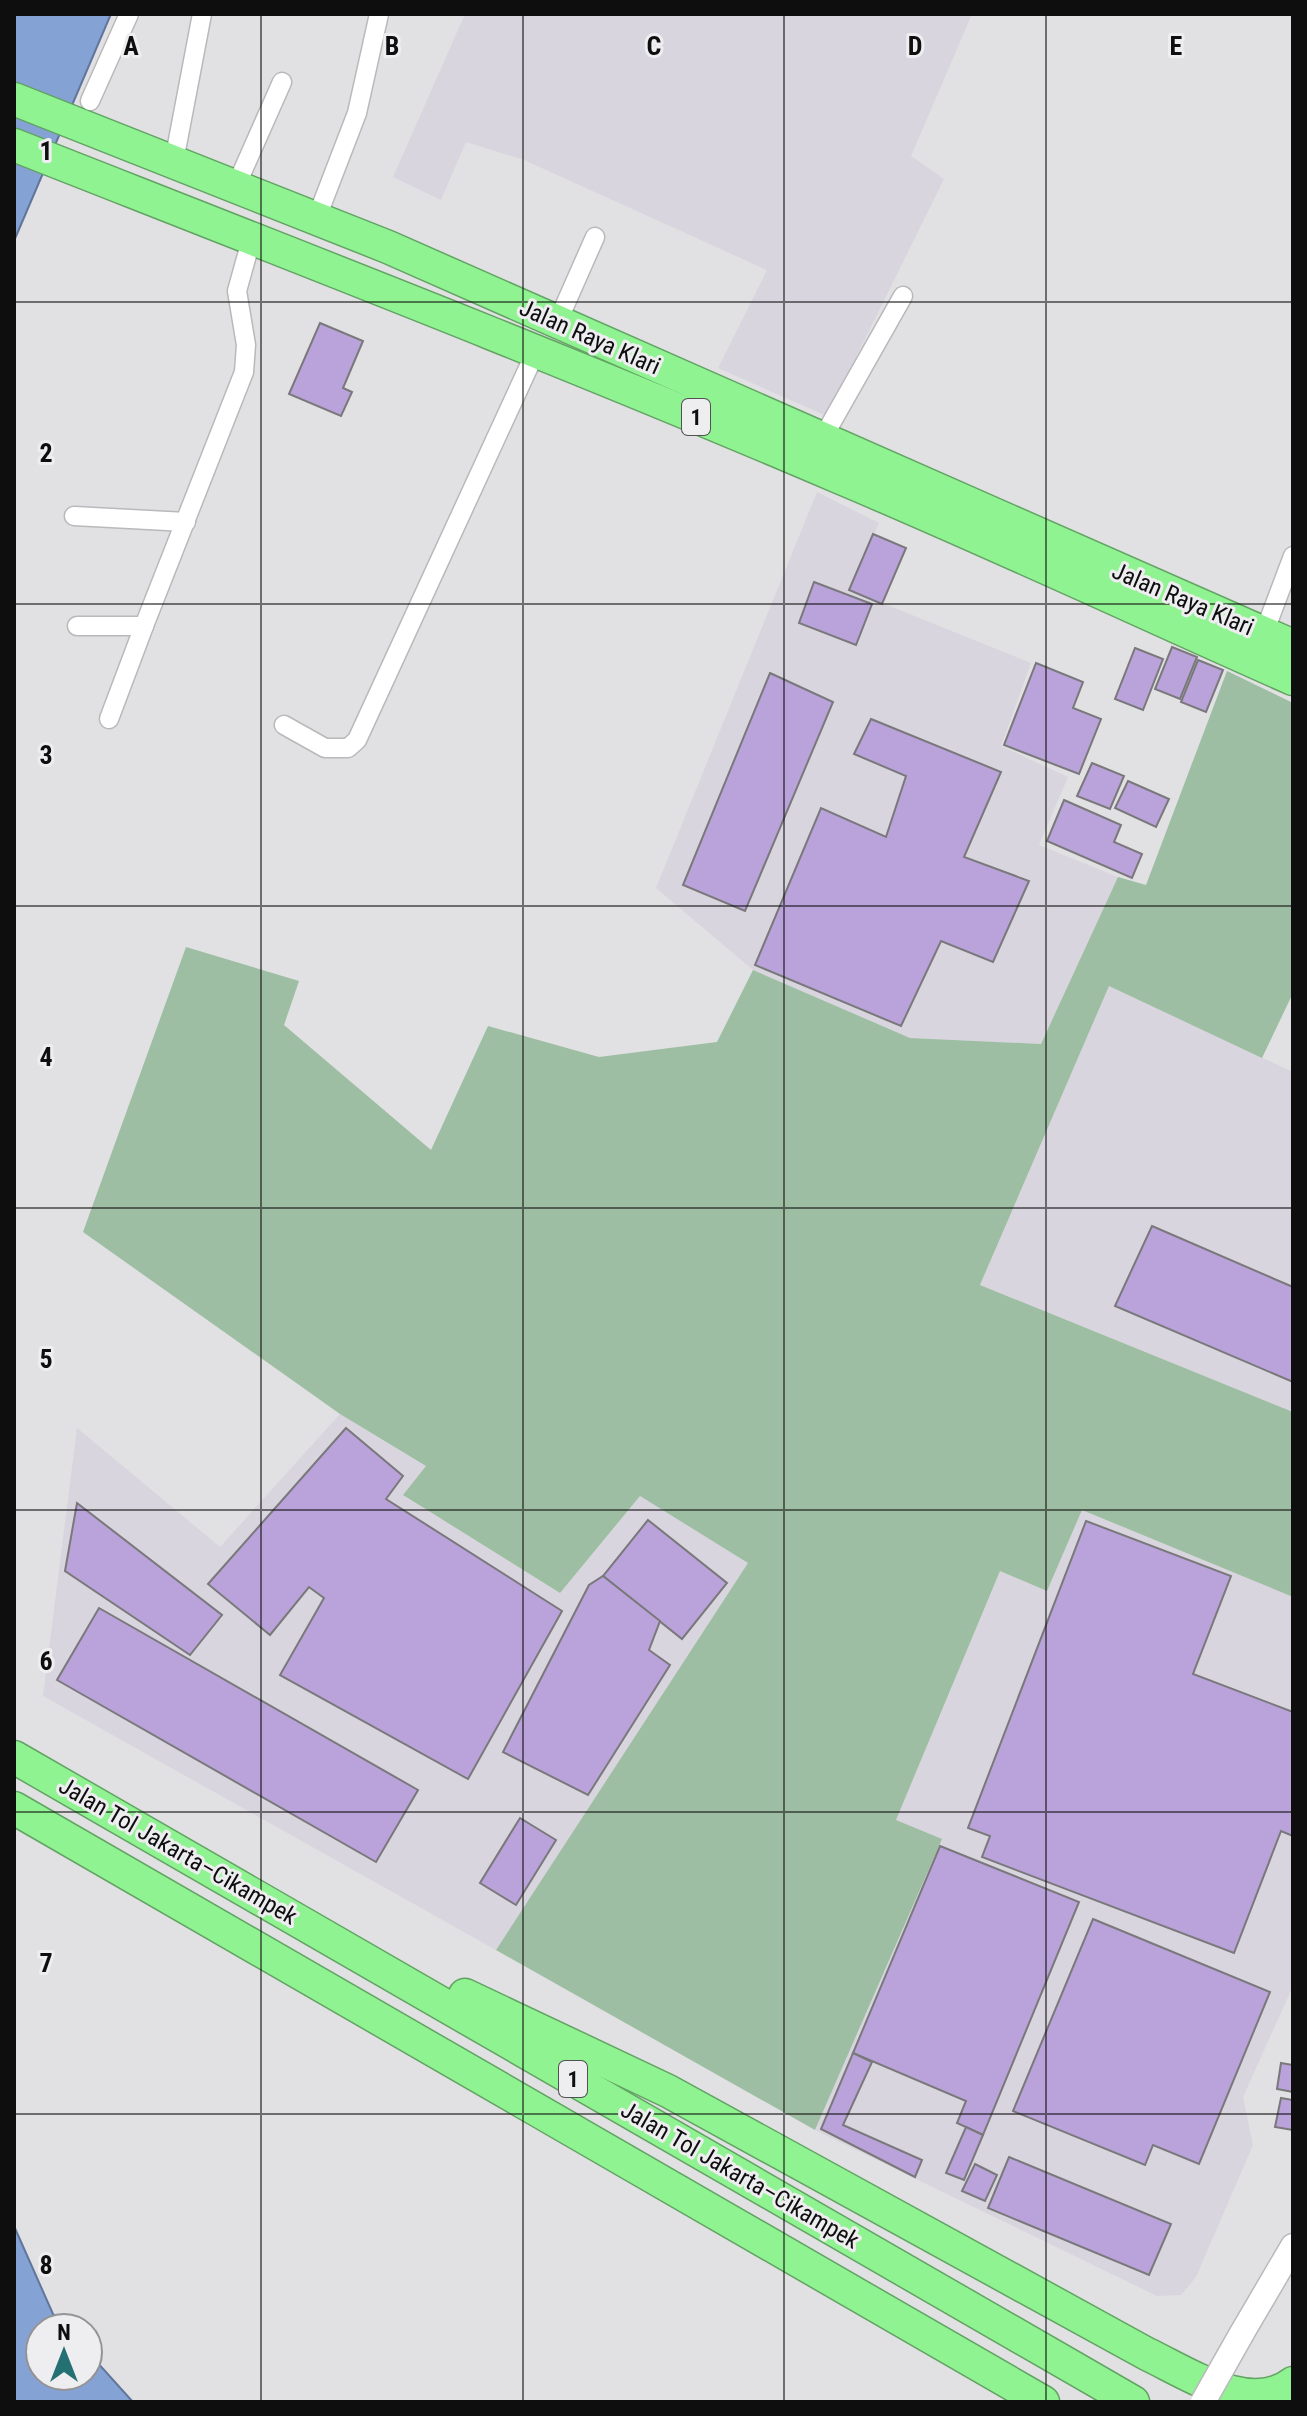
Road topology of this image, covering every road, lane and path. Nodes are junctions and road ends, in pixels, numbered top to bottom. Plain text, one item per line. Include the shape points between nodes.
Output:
1 (129, 14) edge
2 (202, 14) edge
3 (379, 14) edge
4 (282, 82) dead end
5 (14, 99) edge
6 (90, 101) dead end
7 (14, 145) edge
8 (174, 161) junction
9 (236, 186) junction
10 (317, 217) junction
11 (252, 237) junction
12 (595, 237) dead end
13 (903, 296) dead end
14 (557, 323) junction
15 (536, 351) junction
16 (821, 441) junction
17 (74, 516) dead end
18 (186, 522) junction
19 (1293, 556) edge
20 (77, 626) dead end
21 (144, 626) junction
22 (1279, 640) edge
23 (1293, 679) edge
24 (109, 719) dead end
25 (284, 725) dead end
26 (14, 1757) edge
27 (14, 1808) edge
28 (256, 1896) junction
29 (1293, 2246) edge
30 (1293, 2383) edge
31 (1043, 2402) edge
32 (1133, 2402) edge
33 (1203, 2402) edge

1 - 6 street
2 - 8 street
3 - 10 street via 357,113
4 - 9 street
5 - 8 highway, Jalan Raya Klari / 1
7 - 11 highway, Jalan Raya Klari / 1
8 - 9 highway, Jalan Raya Klari / 1
9 - 10 highway, Jalan Raya Klari / 1
10 - 14 highway, Jalan Raya Klari / 1
11 - 15 highway, Jalan Raya Klari / 1
11 - 18 street via 237,291 246,345 244,372
12 - 14 street
13 - 16 street
14 - 16 highway, Jalan Raya Klari / 1
15 - 23 highway, Jalan Raya Klari / 1 via 843,478
15 - 25 street via 357,740 348,748 325,748
16 - 22 highway, Jalan Raya Klari / 1
17 - 18 street
18 - 21 street
19 - 22 street
20 - 21 street
21 - 24 street
26 - 28 highway, Jalan Tol Jakarta–Cikampek / 1
27 - 31 highway, Jalan Tol Jakarta–Cikampek / 1
28 - 30 highway via 668,2091 1147,2354 1221,2389 1257,2397 1279,2394
28 - 32 highway, Jalan Tol Jakarta–Cikampek / 1
29 - 33 street, bridge

